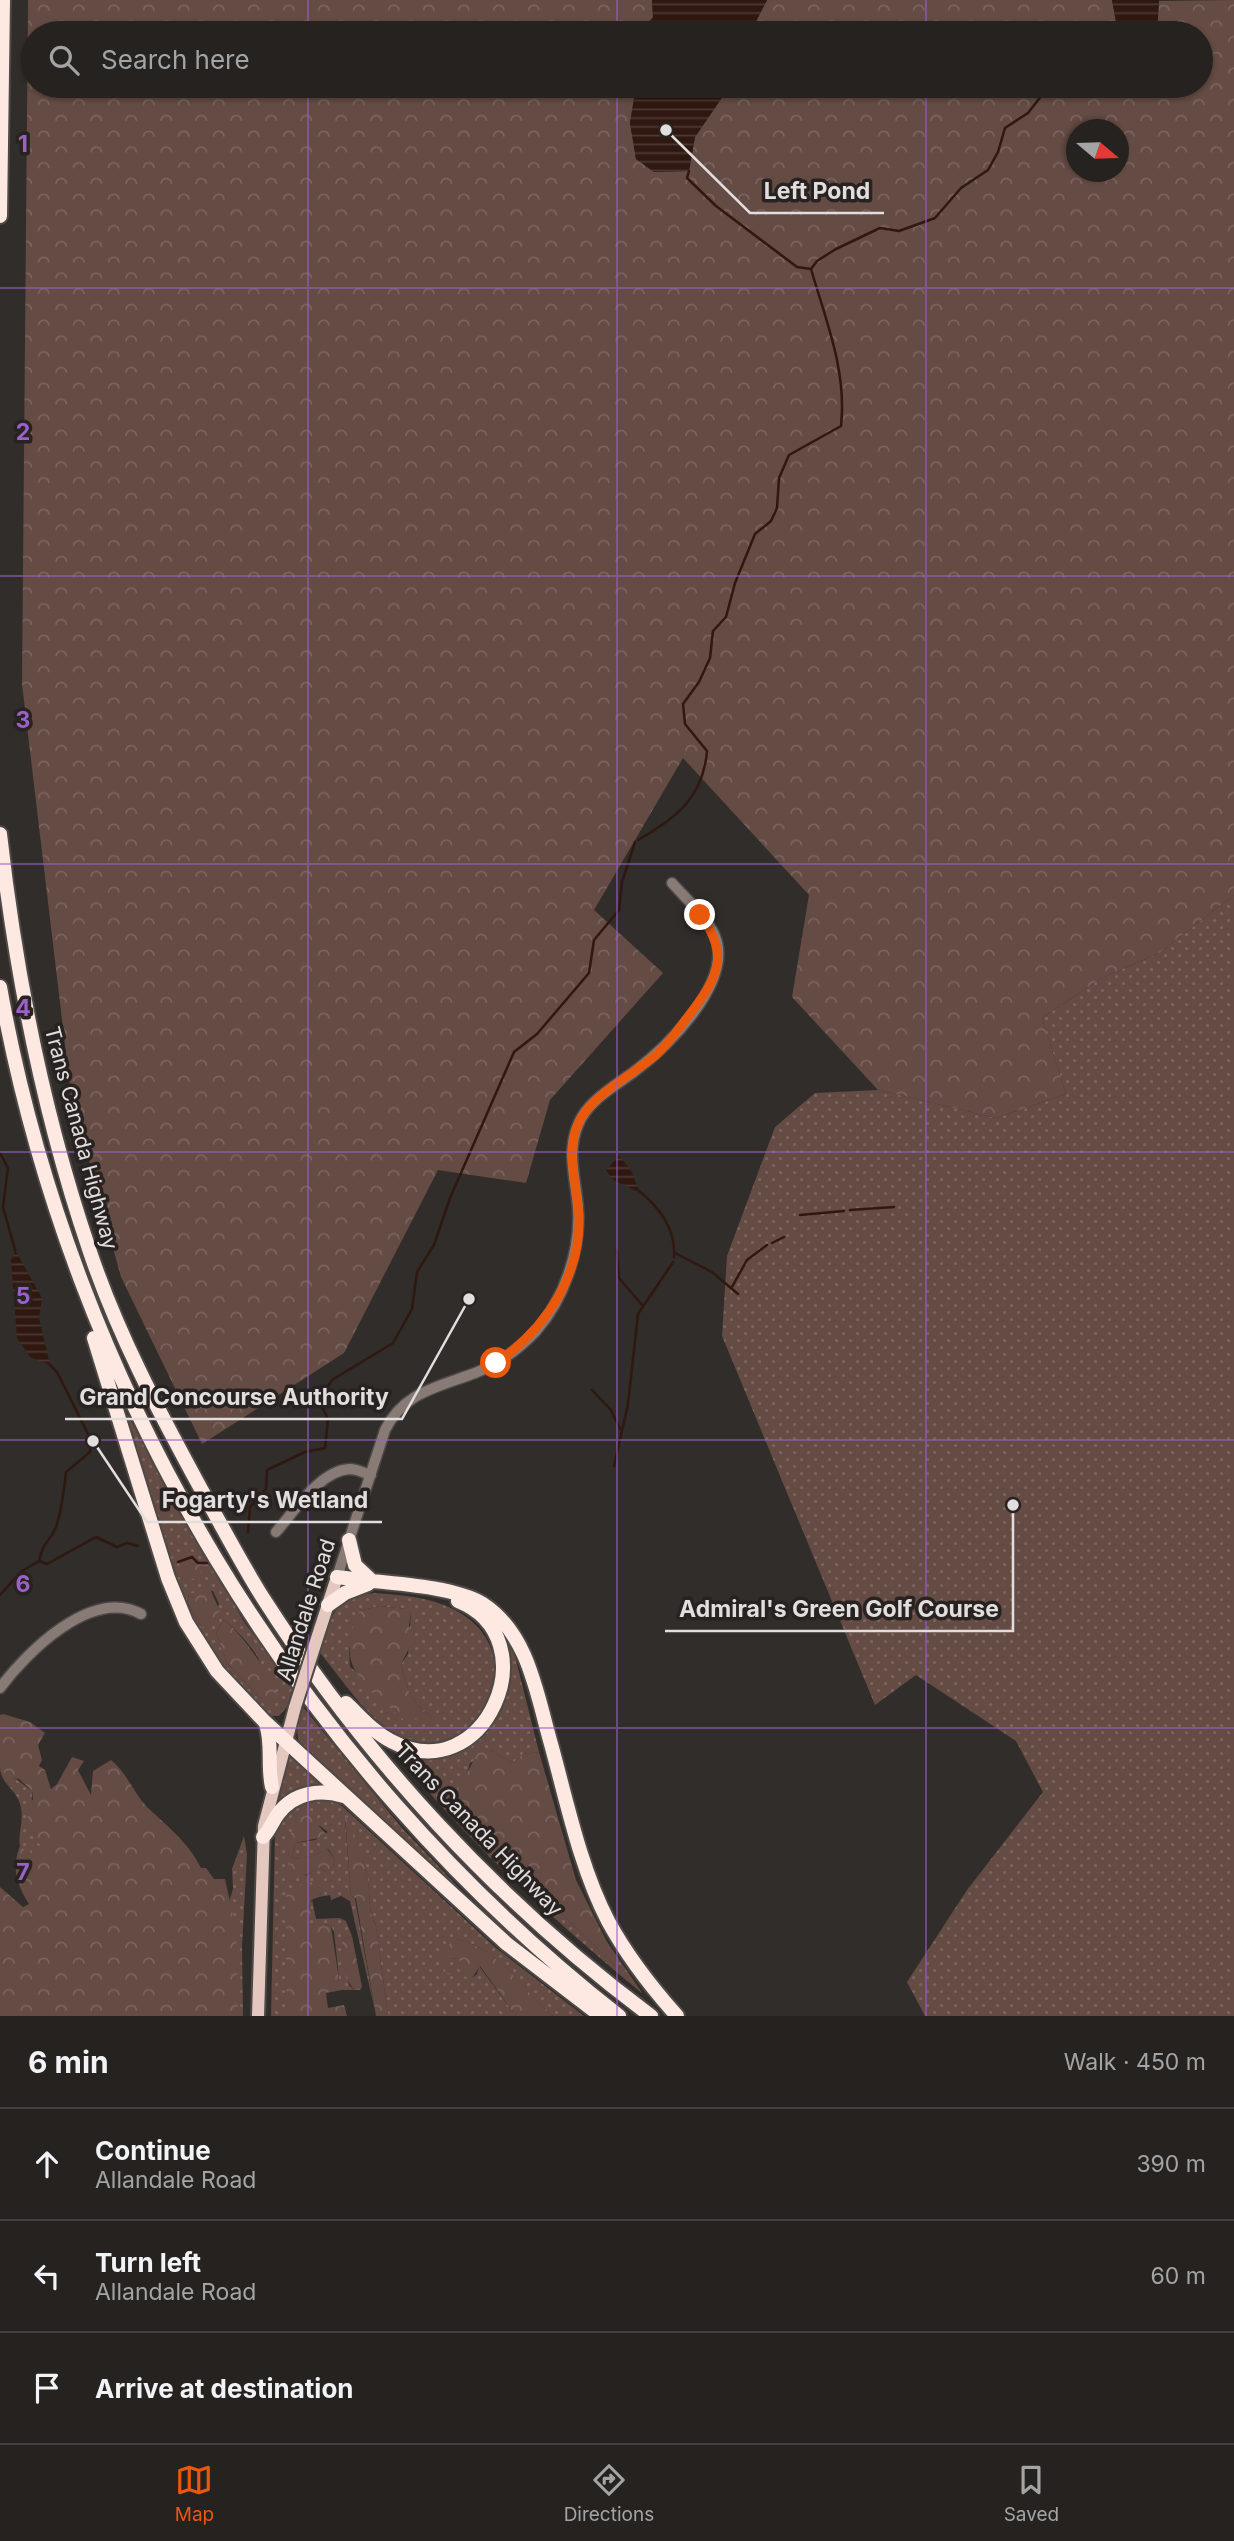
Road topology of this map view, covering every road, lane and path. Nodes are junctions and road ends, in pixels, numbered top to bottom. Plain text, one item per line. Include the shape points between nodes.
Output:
1 (3, 0) edge
2 (0, 216) edge
3 (0, 834) edge
4 (672, 883) dead end
5 (0, 987) edge
6 (63, 1236) junction
7 (371, 1475) junction
8 (276, 1532) dead end
9 (349, 1540) junction
10 (337, 1577) junction
11 (373, 1583) junction
12 (429, 1590) junction
13 (328, 1605) junction
14 (141, 1614) dead end
15 (312, 1670) junction
16 (0, 1688) edge
17 (265, 1722) junction
18 (285, 1739) junction
19 (272, 1787) junction
20 (344, 1796) junction
21 (263, 1837) junction
22 (258, 2016) edge
23 (601, 2016) edge
24 (619, 2016) edge
25 (651, 2016) edge
26 (677, 2016) edge

1 - 2 highway
3 - 15 highway, Trans Canada Highway via 23,1003 41,1086 90,1253 162,1418 262,1597
4 - 7 street, Allandale Road via 712,931 718,959 715,976 671,1040 594,1102 578,1123 571,1156 578,1229 556,1304 533,1334 496,1363 432,1387 401,1406 384,1430
5 - 6 highway, Trans Canada Highway via 25,1109
6 - 17 highway via 180,1609 217,1671
6 - 24 highway, Trans Canada Highway via 132,1406 189,1514 263,1636 433,1845 533,1942
7 - 8 street via 355,1469 323,1480
7 - 9 street, Allandale Road
9 - 10 street, Allandale Road
9 - 11 highway via 355,1565
10 - 11 highway
10 - 13 main road, Allandale Road
11 - 12 highway
11 - 13 highway via 352,1589
12 - 15 highway via 464,1604 489,1625 500,1646 498,1702 467,1740 424,1751 392,1742
12 - 26 highway via 455,1593 480,1603 519,1644 535,1683 582,1852 608,1921
13 - 18 main road, Allandale Road, bridge
14 - 16 street via 128,1607 117,1608 57,1630 38,1644
15 - 25 highway, Trans Canada Highway via 398,1779 484,1871 554,1938
17 - 18 highway
17 - 19 highway
18 - 19 main road, Allandale Road
18 - 20 highway
19 - 21 main road, Allandale Road
20 - 21 highway via 316,1792 295,1799 281,1810
20 - 23 highway via 507,1944
21 - 22 main road, Allandale Road

